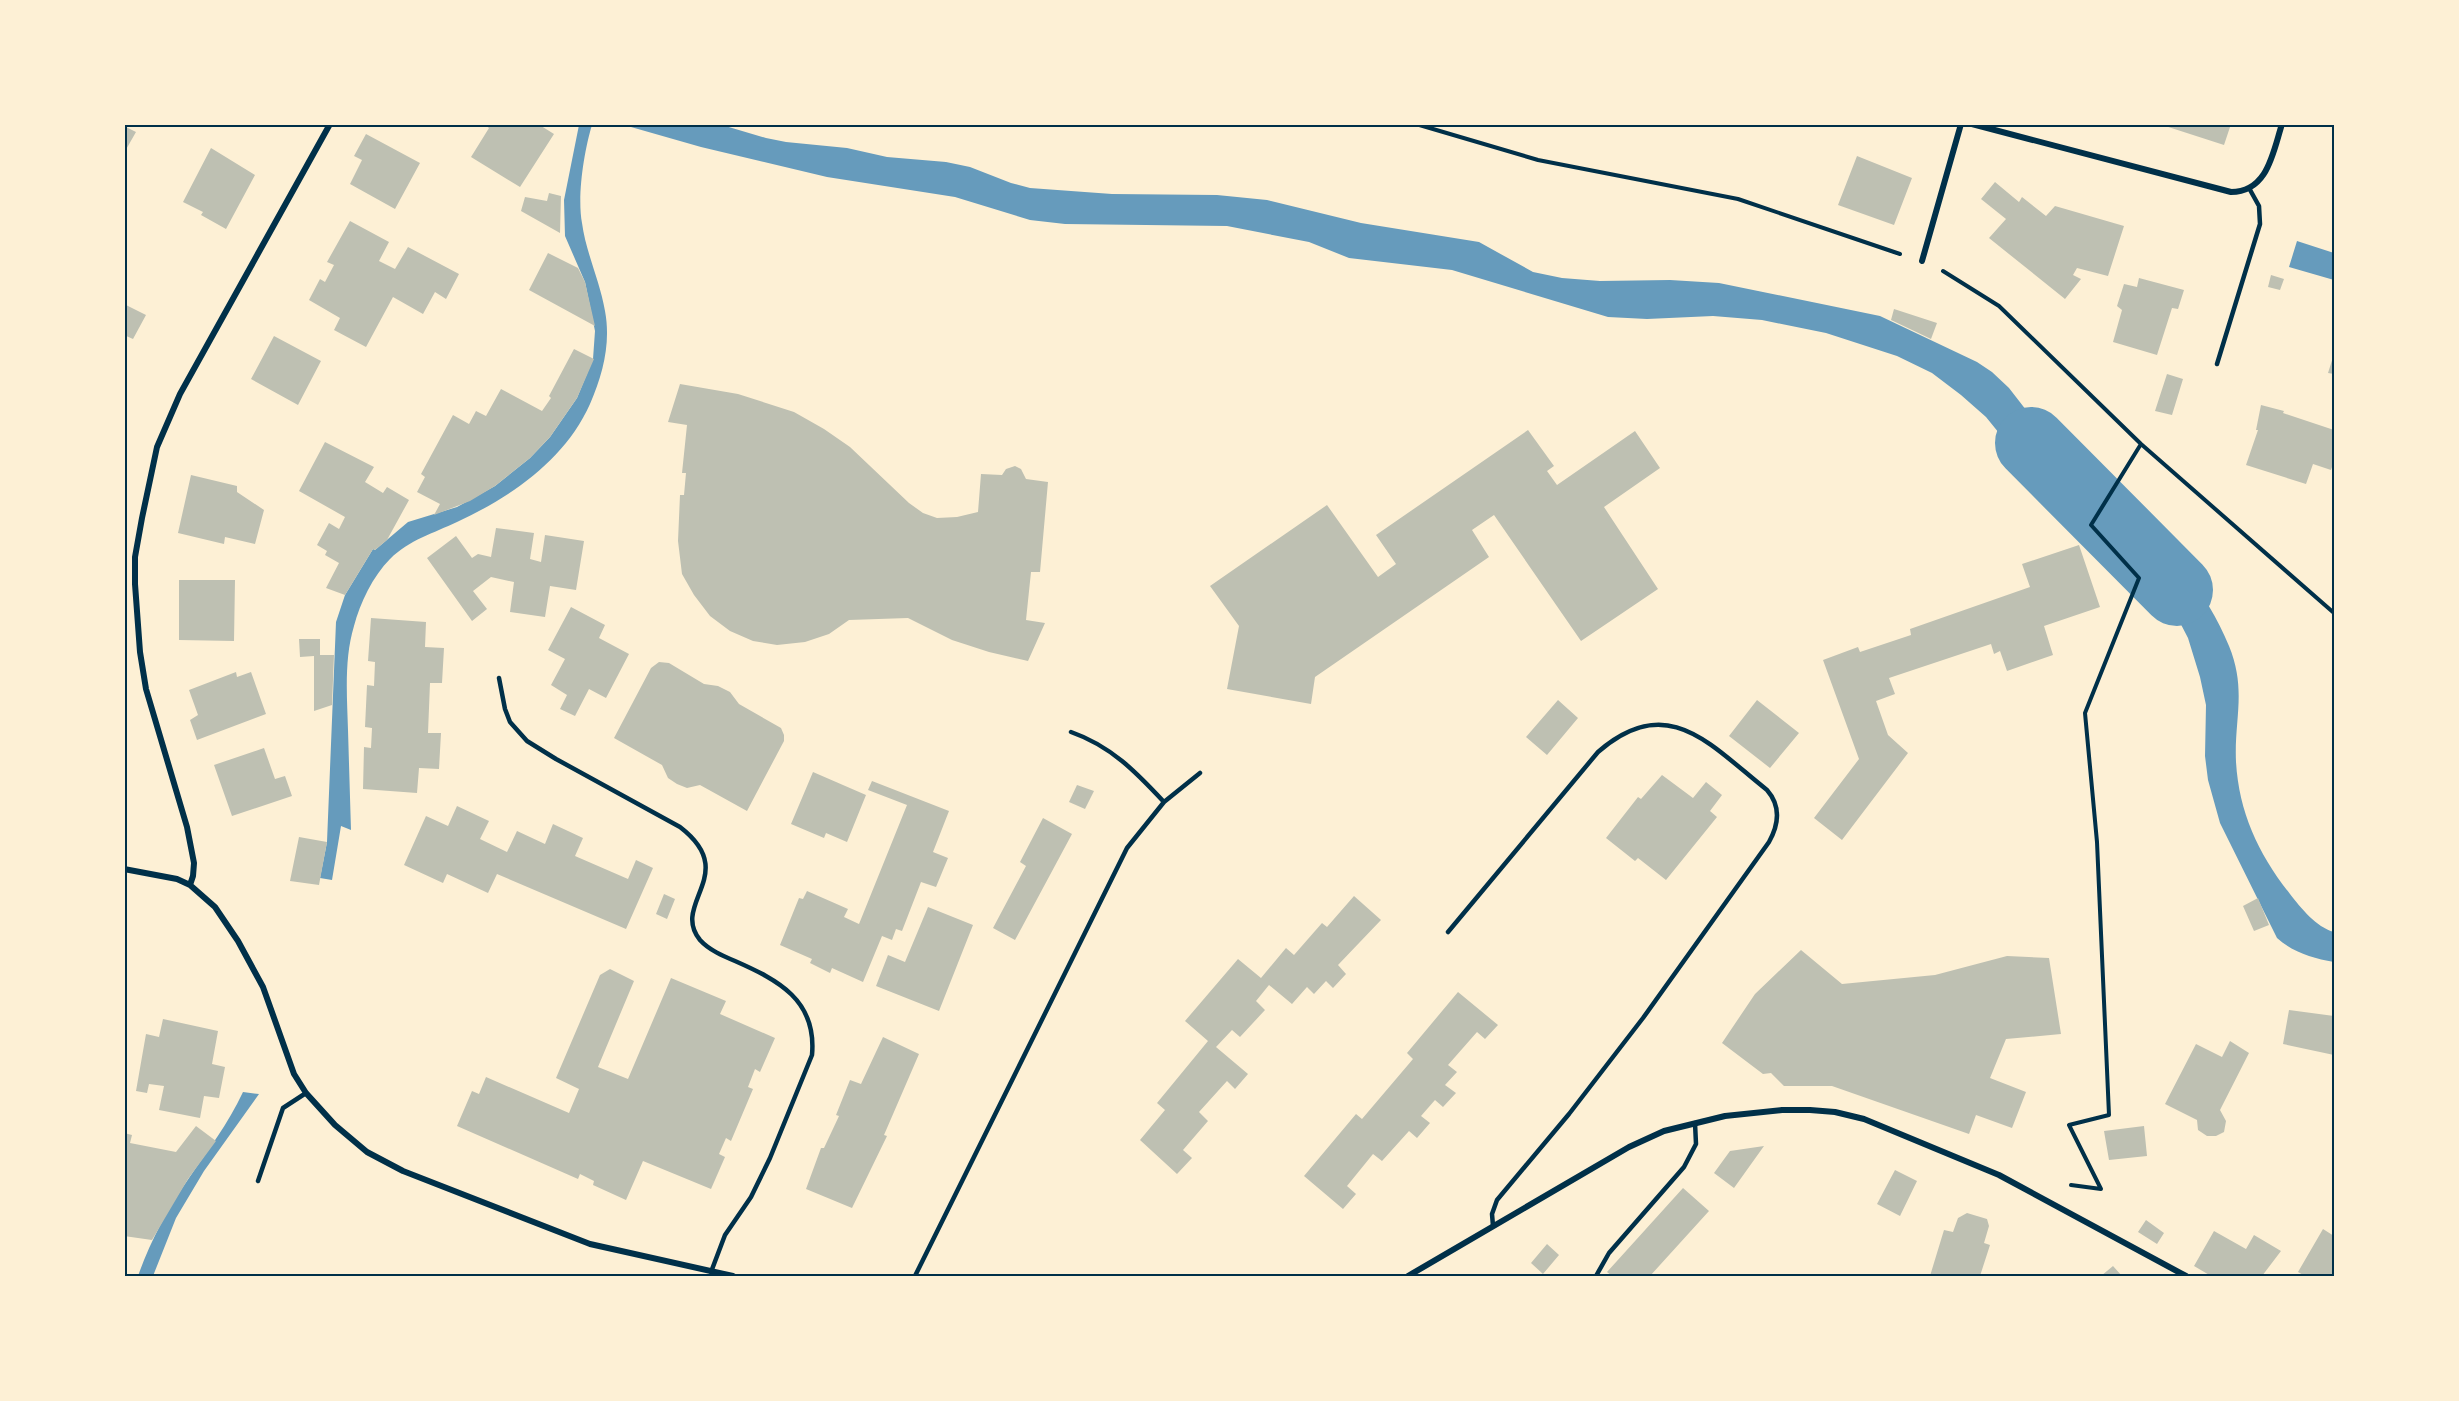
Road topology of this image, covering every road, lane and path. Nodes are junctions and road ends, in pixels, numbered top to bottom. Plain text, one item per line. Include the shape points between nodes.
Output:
1 (330, 124) edge
2 (1416, 124) edge
3 (1960, 124) edge
4 (1972, 124) edge
5 (2282, 124) edge
6 (2249, 188) junction
7 (1922, 261) junction
8 (2217, 364) dead end
9 (2140, 445) junction
10 (2334, 613) edge
11 (499, 678) dead end
12 (1071, 732) dead end
13 (1200, 773) dead end
14 (1164, 802) junction
15 (124, 869) edge
16 (190, 885) junction
17 (1448, 932) dead end
18 (306, 1093) junction
19 (1695, 1123) junction
20 (258, 1181) dead end
21 (2067, 1184) dead end
22 (1493, 1226) junction
23 (711, 1272) junction
24 (733, 1276) edge
25 (915, 1276) edge
26 (1408, 1276) edge
27 (1596, 1276) edge
28 (2186, 1276) edge

1 - 16 street via 180,394 157,447 142,518 135,557 140,652 146,689 187,827 194,863
2 - 7 path via 1538,160 1738,199
3 - 7 street
4 - 6 street via 2221,189 2239,192
5 - 6 street via 2265,175
6 - 8 lane via 2259,206 2260,224
7 - 9 path via 1999,306
9 - 10 path
9 - 21 path via 2091,525 2139,578 2085,712 2097,842 2109,1115 2069,1125 2101,1189
11 - 23 lane via 510,722 527,741 680,826 699,843 707,866 692,915 695,933 709,948 787,988 807,1017 812,1055 770,1158 751,1197 725,1235
12 - 14 lane via 1112,752
13 - 14 lane
14 - 25 lane via 1127,848
15 - 16 street
16 - 18 street via 215,907 242,949 263,987 294,1074
17 - 22 lane via 1598,752 1636,727 1664,724 1689,731 1775,798 1776,830 1769,842 1643,1018 1497,1200
18 - 20 lane via 283,1108
18 - 23 street via 351,1140 403,1171 590,1244
19 - 22 street via 1664,1131 1629,1148
19 - 27 lane via 1696,1144 1684,1167 1609,1253
19 - 28 street via 1782,1110 1835,1112 1864,1119 1999,1175
22 - 26 street
23 - 24 street

